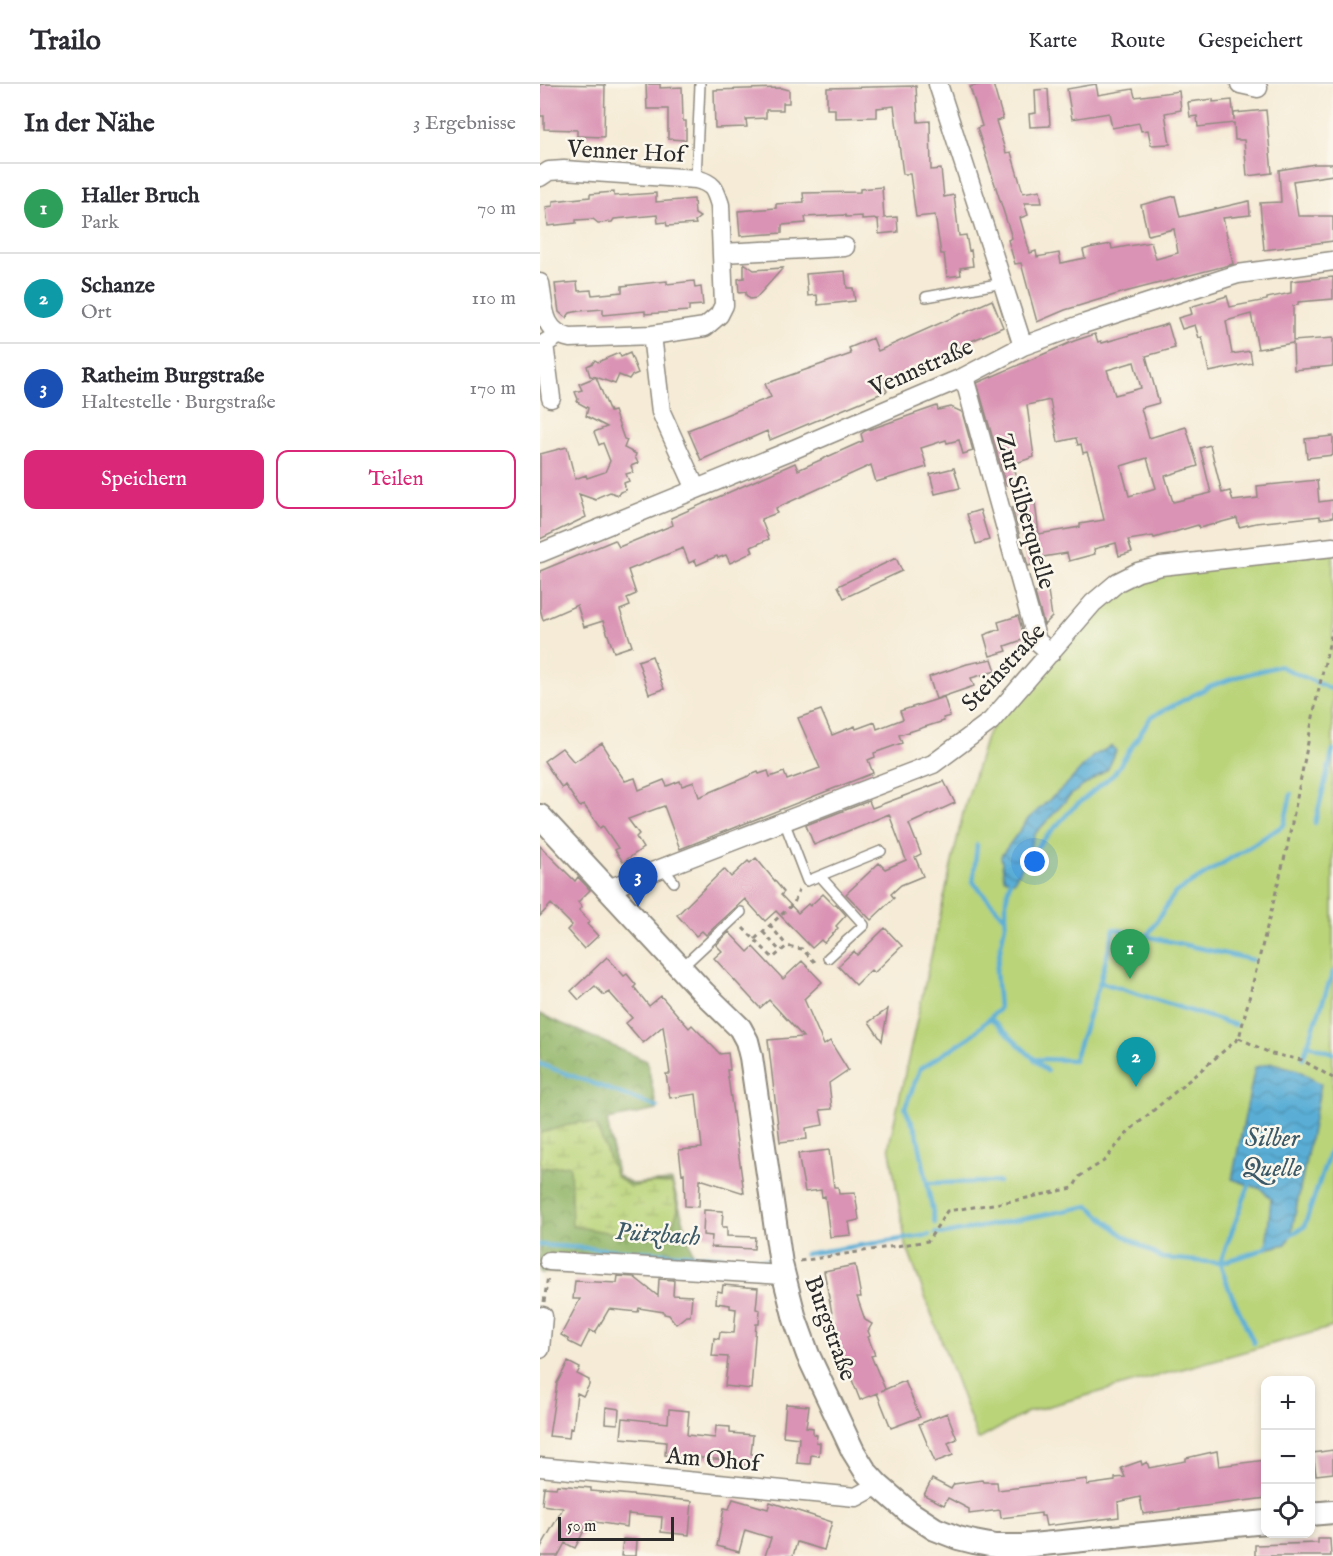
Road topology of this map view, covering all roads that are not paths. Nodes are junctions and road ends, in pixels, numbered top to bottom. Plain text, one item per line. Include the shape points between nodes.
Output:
1 (700, 84) edge
2 (938, 84) edge
3 (1240, 84) edge
4 (1258, 88) dead end
5 (540, 177) edge
6 (696, 178) junction
7 (845, 247) dead end
8 (722, 254) junction
9 (1333, 261) edge
10 (540, 283) edge
11 (1003, 283) junction
12 (926, 297) dead end
13 (558, 335) junction
14 (652, 335) junction
15 (1023, 346) junction
16 (964, 377) junction
17 (551, 398) dead end
18 (696, 489) junction
19 (1333, 547) edge
20 (540, 553) edge
21 (1051, 653) junction
22 (540, 816) edge
23 (784, 821) junction
24 (881, 851) dead end
25 (820, 876) junction
26 (608, 889) junction
27 (741, 912) dead end
28 (828, 958) road end
29 (681, 968) junction
30 (549, 1261) road end
31 (782, 1269) junction
32 (543, 1316) road end
33 (540, 1349) edge
34 (540, 1467) edge
35 (878, 1485) junction
36 (1333, 1512) edge
37 (1315, 1514) edge
38 (1261, 1522) edge
39 (974, 1549) edge

1 - 6 lane
2 - 11 street
3 - 4 street
5 - 6 street, Venner Hof via 549,171 564,170
6 - 8 street, Venner Hof via 715,189 720,205
7 - 8 street
8 - 14 street, Venner Hof via 724,305 720,315 705,327
9 - 15 street, Vennstraße via 1239,274
10 - 13 street via 548,323
11 - 12 lane
11 - 15 street
13 - 14 street, Venner Hof
13 - 17 street via 544,344
14 - 18 street via 661,412
15 - 16 street, Vennstraße
16 - 18 street, Vennstraße
16 - 21 street, Zur Silberquelle via 1037,641
18 - 20 street, Vennstraße
19 - 21 street, Steinstraße via 1161,566 1138,573 1118,582 1093,603
21 - 23 street, Steinstraße via 991,721 933,764
22 - 26 street, Burgstraße
23 - 25 lane via 807,881
23 - 26 street, Steinstraße via 668,875
24 - 25 lane
25 - 28 lane via 864,925
26 - 29 street, Burgstraße
27 - 29 lane
29 - 31 street, Burgstraße via 740,1028 747,1041
30 - 31 street
31 - 35 street, Burgstraße via 813,1365 853,1451
32 - 33 street
34 - 35 street, Am Ohof via 856,1497
35 - 39 street, Burgstraße via 909,1512
36 - 37 street
38 - 39 street, Burgstraße

